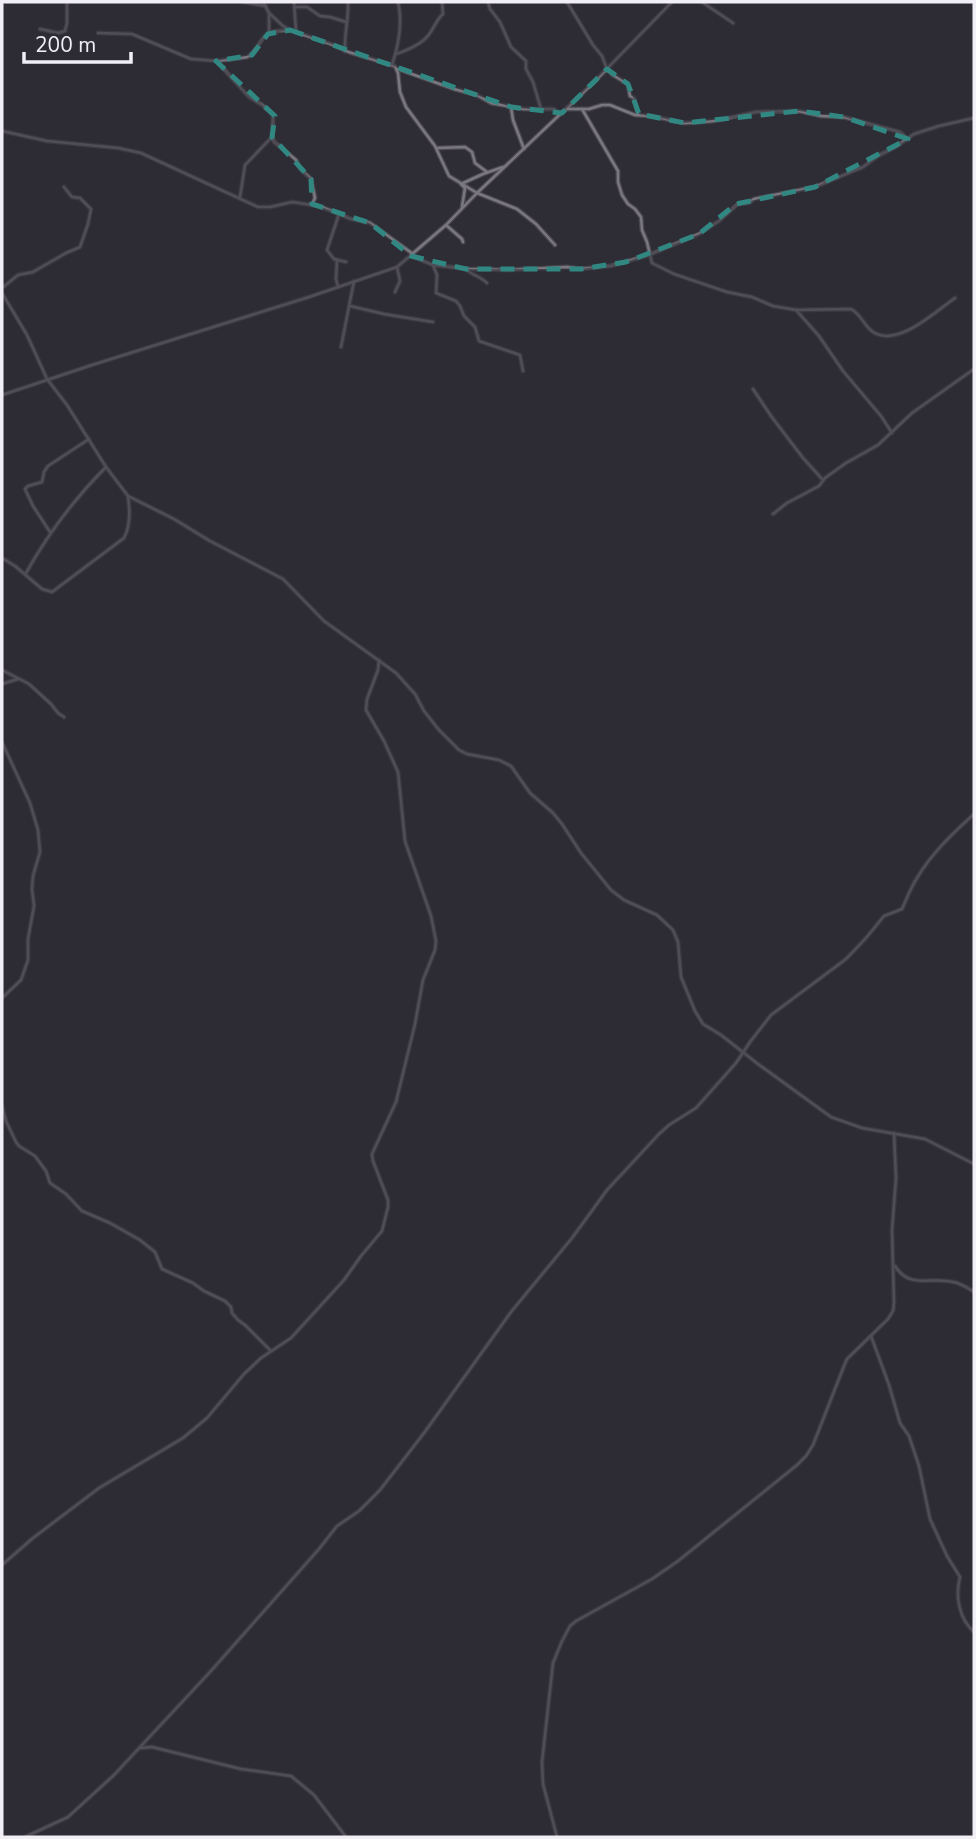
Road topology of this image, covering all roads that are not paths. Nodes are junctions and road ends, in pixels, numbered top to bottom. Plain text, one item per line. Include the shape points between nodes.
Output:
1 (67, 2) edge
2 (242, 2) edge
3 (263, 2) edge
4 (293, 2) edge
5 (348, 2) edge
6 (398, 2) edge
7 (442, 2) edge
8 (488, 2) edge
9 (567, 2) edge
10 (672, 2) edge
11 (702, 2) edge
12 (266, 6) junction
13 (294, 7) junction
14 (269, 13) junction
15 (346, 22) junction
16 (733, 23) dead end
17 (40, 29) dead end
18 (290, 30) junction
19 (296, 32) junction
20 (99, 33) dead end
21 (269, 33) junction
22 (345, 51) junction
23 (396, 54) junction
24 (216, 61) junction
25 (392, 65) junction
26 (396, 68) junction
27 (607, 69) junction
28 (511, 107) junction
29 (566, 109) junction
30 (541, 110) junction
31 (582, 110) junction
32 (561, 114) junction
33 (638, 114) junction
34 (974, 118) edge
35 (2, 131) edge
36 (272, 137) junction
37 (908, 139) junction
38 (436, 148) junction
39 (524, 149) junction
40 (506, 166) junction
41 (486, 172) junction
42 (461, 184) junction
43 (64, 187) dead end
44 (477, 193) junction
45 (240, 197) junction
46 (312, 204) junction
47 (462, 208) junction
48 (339, 214) junction
49 (446, 225) junction
50 (463, 242) dead end
51 (555, 245) dead end
52 (412, 255) junction
53 (649, 255) junction
54 (337, 260) junction
55 (346, 262) dead end
56 (433, 265) junction
57 (397, 267) junction
58 (466, 269) junction
59 (354, 281) junction
60 (487, 283) dead end
61 (338, 287) junction
62 (2, 288) edge
63 (395, 292) dead end
64 (2, 293) edge
65 (956, 298) dead end
66 (350, 306) junction
67 (796, 310) junction
68 (433, 322) dead end
69 (341, 347) dead end
70 (974, 369) edge
71 (523, 370) dead end
72 (47, 379) junction
73 (753, 389) dead end
74 (2, 395) edge
75 (892, 433) junction
76 (89, 439) junction
77 (106, 467) junction
78 (823, 480) junction
79 (128, 496) junction
80 (773, 514) dead end
81 (50, 532) junction
82 (2, 558) edge
83 (25, 574) junction
84 (379, 660) junction
85 (2, 670) edge
86 (19, 679) junction
87 (2, 684) edge
88 (64, 717) dead end
89 (2, 742) edge
90 (4, 752) edge
91 (974, 814) edge
92 (2, 998) edge
93 (743, 1052) junction
94 (2, 1106) edge
95 (894, 1133) junction
96 (974, 1164) edge
97 (893, 1263) junction
98 (974, 1292) edge
99 (871, 1336) junction
100 (271, 1351) junction
101 (2, 1565) edge
102 (974, 1632) edge
103 (140, 1748) junction
104 (25, 1837) edge
105 (346, 1837) edge
106 (556, 1837) edge

1 - 17 street via 65,31
2 - 12 street
3 - 12 street
4 - 13 street
5 - 15 street
6 - 23 street
7 - 23 street via 443,14 428,36
8 - 30 street via 511,47 526,61
9 - 27 street
10 - 27 street
11 - 16 street
12 - 14 street
13 - 15 street via 307,7 320,16
13 - 19 street
14 - 18 street
14 - 21 street
15 - 22 street
18 - 19 street
18 - 21 street
19 - 22 street
20 - 24 street via 132,34 191,59
21 - 24 street via 252,55
22 - 25 street
23 - 25 street
24 - 36 street via 273,115
25 - 26 street
26 - 28 street
26 - 38 street via 406,107
27 - 29 street
27 - 33 street via 628,84
28 - 30 street
28 - 39 street
29 - 31 street
29 - 32 street
30 - 32 street via 554,109
31 - 33 street via 610,105
31 - 53 street via 618,172 624,200 640,217
32 - 39 street
33 - 37 street via 685,123 756,112 799,111 844,117 900,132
34 - 37 street
35 - 45 street via 141,153
36 - 45 street via 247,162
36 - 46 street via 311,179
37 - 53 street via 863,167 816,187 738,204 699,234
38 - 41 street via 465,147
38 - 42 street via 449,176
39 - 40 street
40 - 41 street
40 - 44 street
41 - 42 street
42 - 44 street
42 - 47 street via 465,188
43 - 62 street via 91,209 82,244 33,272 18,275
44 - 47 street
44 - 51 street via 527,216
45 - 46 street via 258,207
46 - 48 street
47 - 49 street
48 - 52 street via 370,223
48 - 54 street via 327,249
49 - 50 street
49 - 52 street
52 - 56 street
52 - 57 street
53 - 58 street via 581,269
53 - 67 street via 652,263 674,274
54 - 55 street
54 - 61 street
56 - 58 street
56 - 71 street via 436,293 456,300 479,341 520,355
57 - 59 street
57 - 63 street via 400,281
58 - 60 street
59 - 61 street
59 - 66 street
61 - 72 street
64 - 72 street
65 - 67 street via 916,326 884,336 869,329 851,309
66 - 68 street
66 - 69 street
67 - 75 street
70 - 75 street
72 - 74 street
72 - 76 street
73 - 78 street
75 - 78 street
76 - 77 street
76 - 81 street via 48,466 42,482 25,489
77 - 79 street
77 - 81 street
78 - 80 street
79 - 83 street via 127,532 119,543 52,592
79 - 84 street via 283,579 324,621
81 - 83 street
82 - 83 street
84 - 93 street via 410,687 457,749 511,766 530,793 554,813 614,893 668,924 678,938 681,977 698,1017
84 - 100 street via 366,710 398,772 405,841 434,925 435,947 424,975 396,1102 372,1154 388,1203 382,1231 314,1314
85 - 86 street
86 - 87 street
86 - 88 street
89 - 90 street
90 - 92 street via 30,803 40,852 32,883 34,909 27,965 21,980
91 - 93 street via 925,866 902,909 884,916 846,958 771,1015
93 - 95 street via 831,1117
93 - 103 street via 696,1108 659,1134 607,1190 380,1490 337,1526
94 - 100 street via 16,1143 35,1156 50,1183 82,1211 140,1240 155,1252 162,1269 230,1305 238,1320
95 - 96 street via 931,1141
95 - 97 street
97 - 98 street via 912,1280 955,1282
97 - 99 street via 893,1311
99 - 102 street via 919,1466 929,1516 960,1577 961,1615
99 - 106 street via 844,1366 806,1456 678,1561 570,1626 556,1653 542,1762
100 - 101 street via 193,1430 99,1488
103 - 104 street via 72,1815
103 - 105 street via 291,1776 314,1795

